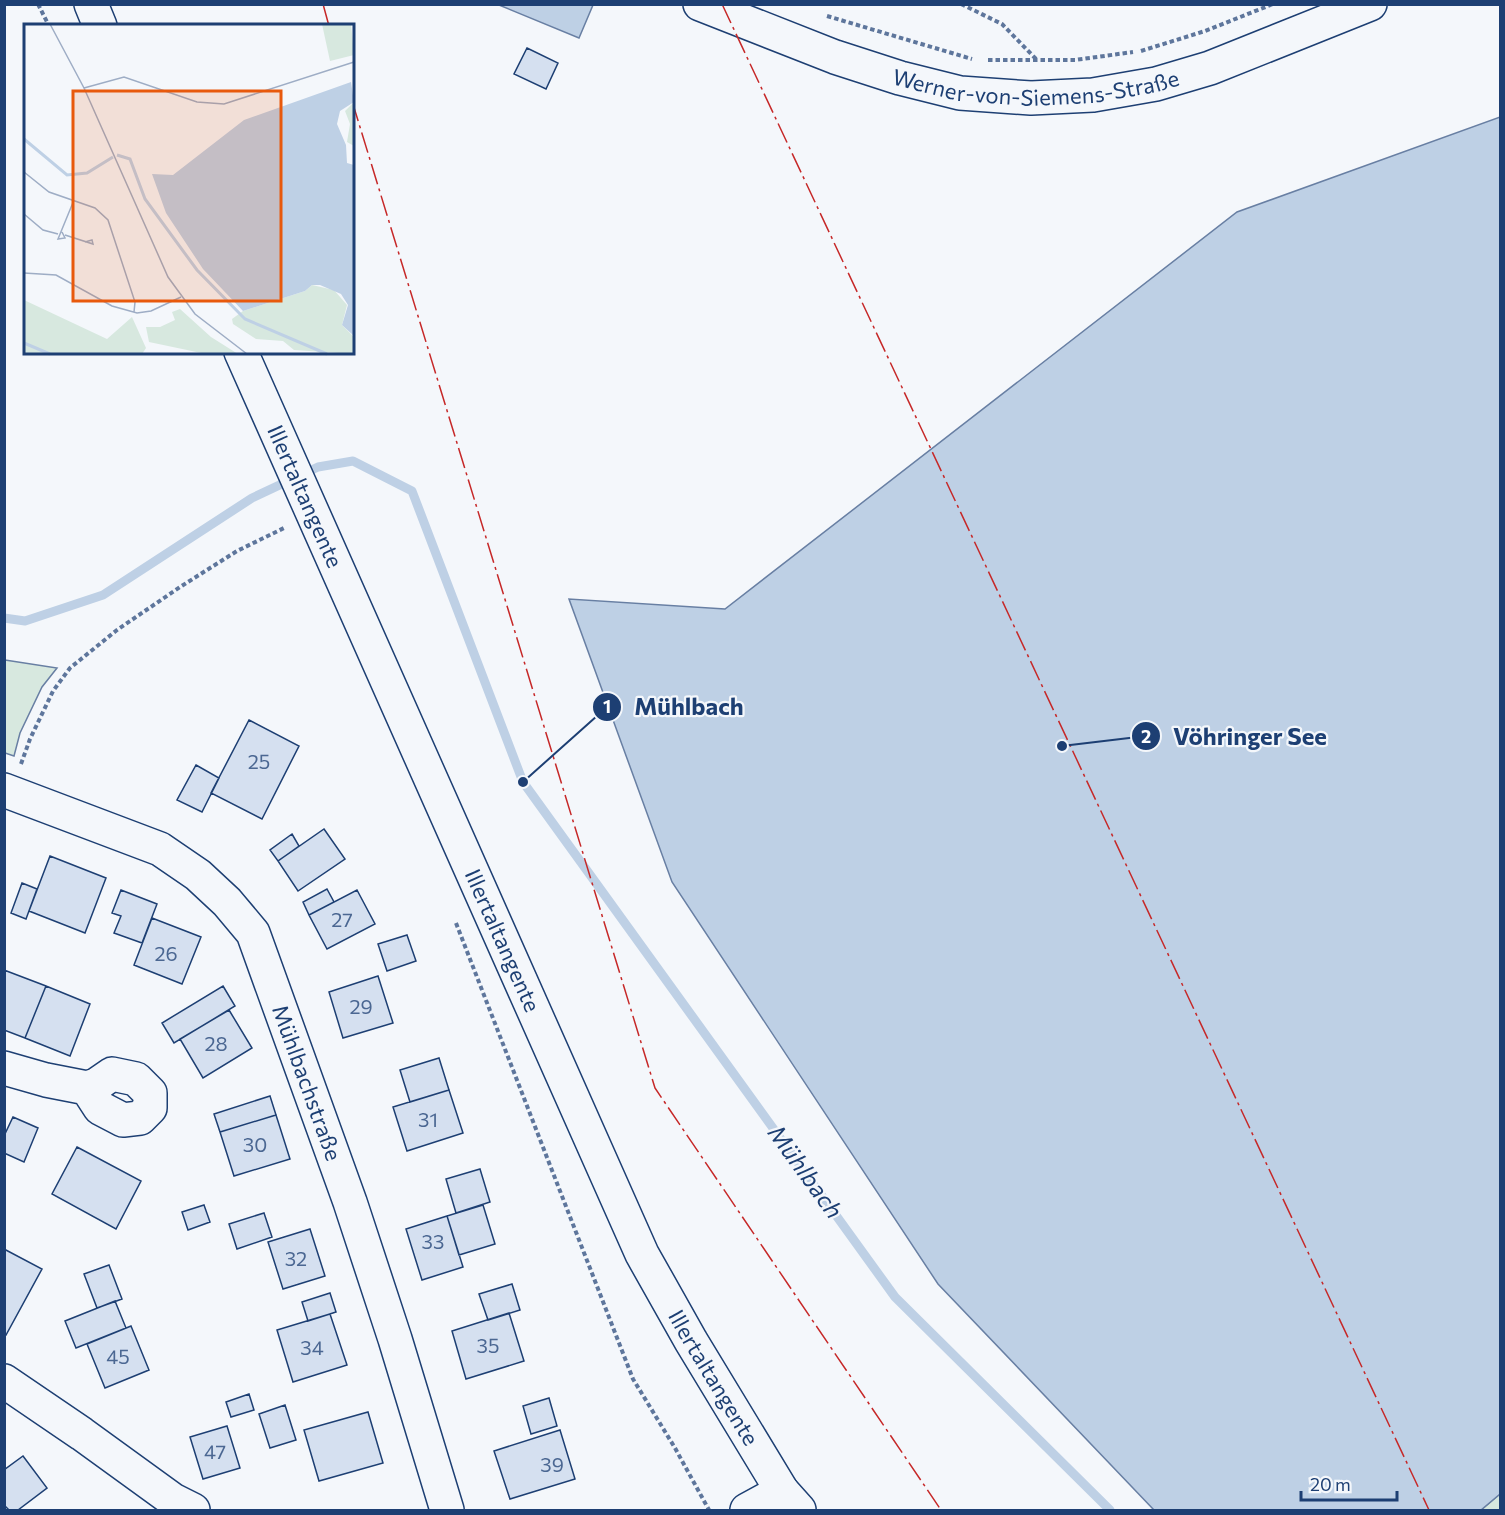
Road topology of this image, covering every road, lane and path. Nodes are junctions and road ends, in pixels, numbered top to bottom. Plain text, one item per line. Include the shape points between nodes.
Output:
1 (38, 4) edge
2 (91, 4) edge
3 (700, 4) edge
4 (961, 4) edge
5 (1273, 4) edge
6 (1370, 4) edge
7 (824, 15) dead end
8 (48, 24) edge
9 (99, 24) edge
10 (972, 59) dead end
11 (983, 59) dead end
12 (1036, 60) junction
13 (242, 354) edge
14 (289, 538) dead end
15 (7, 798) edge
16 (455, 921) dead end
17 (4, 1068) edge
18 (87, 1088) dead end
19 (4, 1381) edge
20 (790, 1501) edge
21 (193, 1510) edge
22 (447, 1510) edge
23 (710, 1510) edge
24 (747, 1510) edge

1 - 8 path
2 - 9 street
3 - 6 street, Werner-von-Siemens-Straße via 900,78 960,93 1031,98 1093,95 1156,84 1210,68
4 - 12 path via 1002,24
5 - 12 path via 1141,51 1075,60
7 - 10 path
11 - 12 path
13 - 20 street, Illertaltangente via 642,1254
14 - 15 path via 284,527 237,551 117,630 70,668 53,691
15 - 22 street, Mühlbachstraße via 160,849 198,874 253,933 350,1202
16 - 23 path via 633,1379
17 - 18 street
19 - 21 street via 172,1500
20 - 24 street

